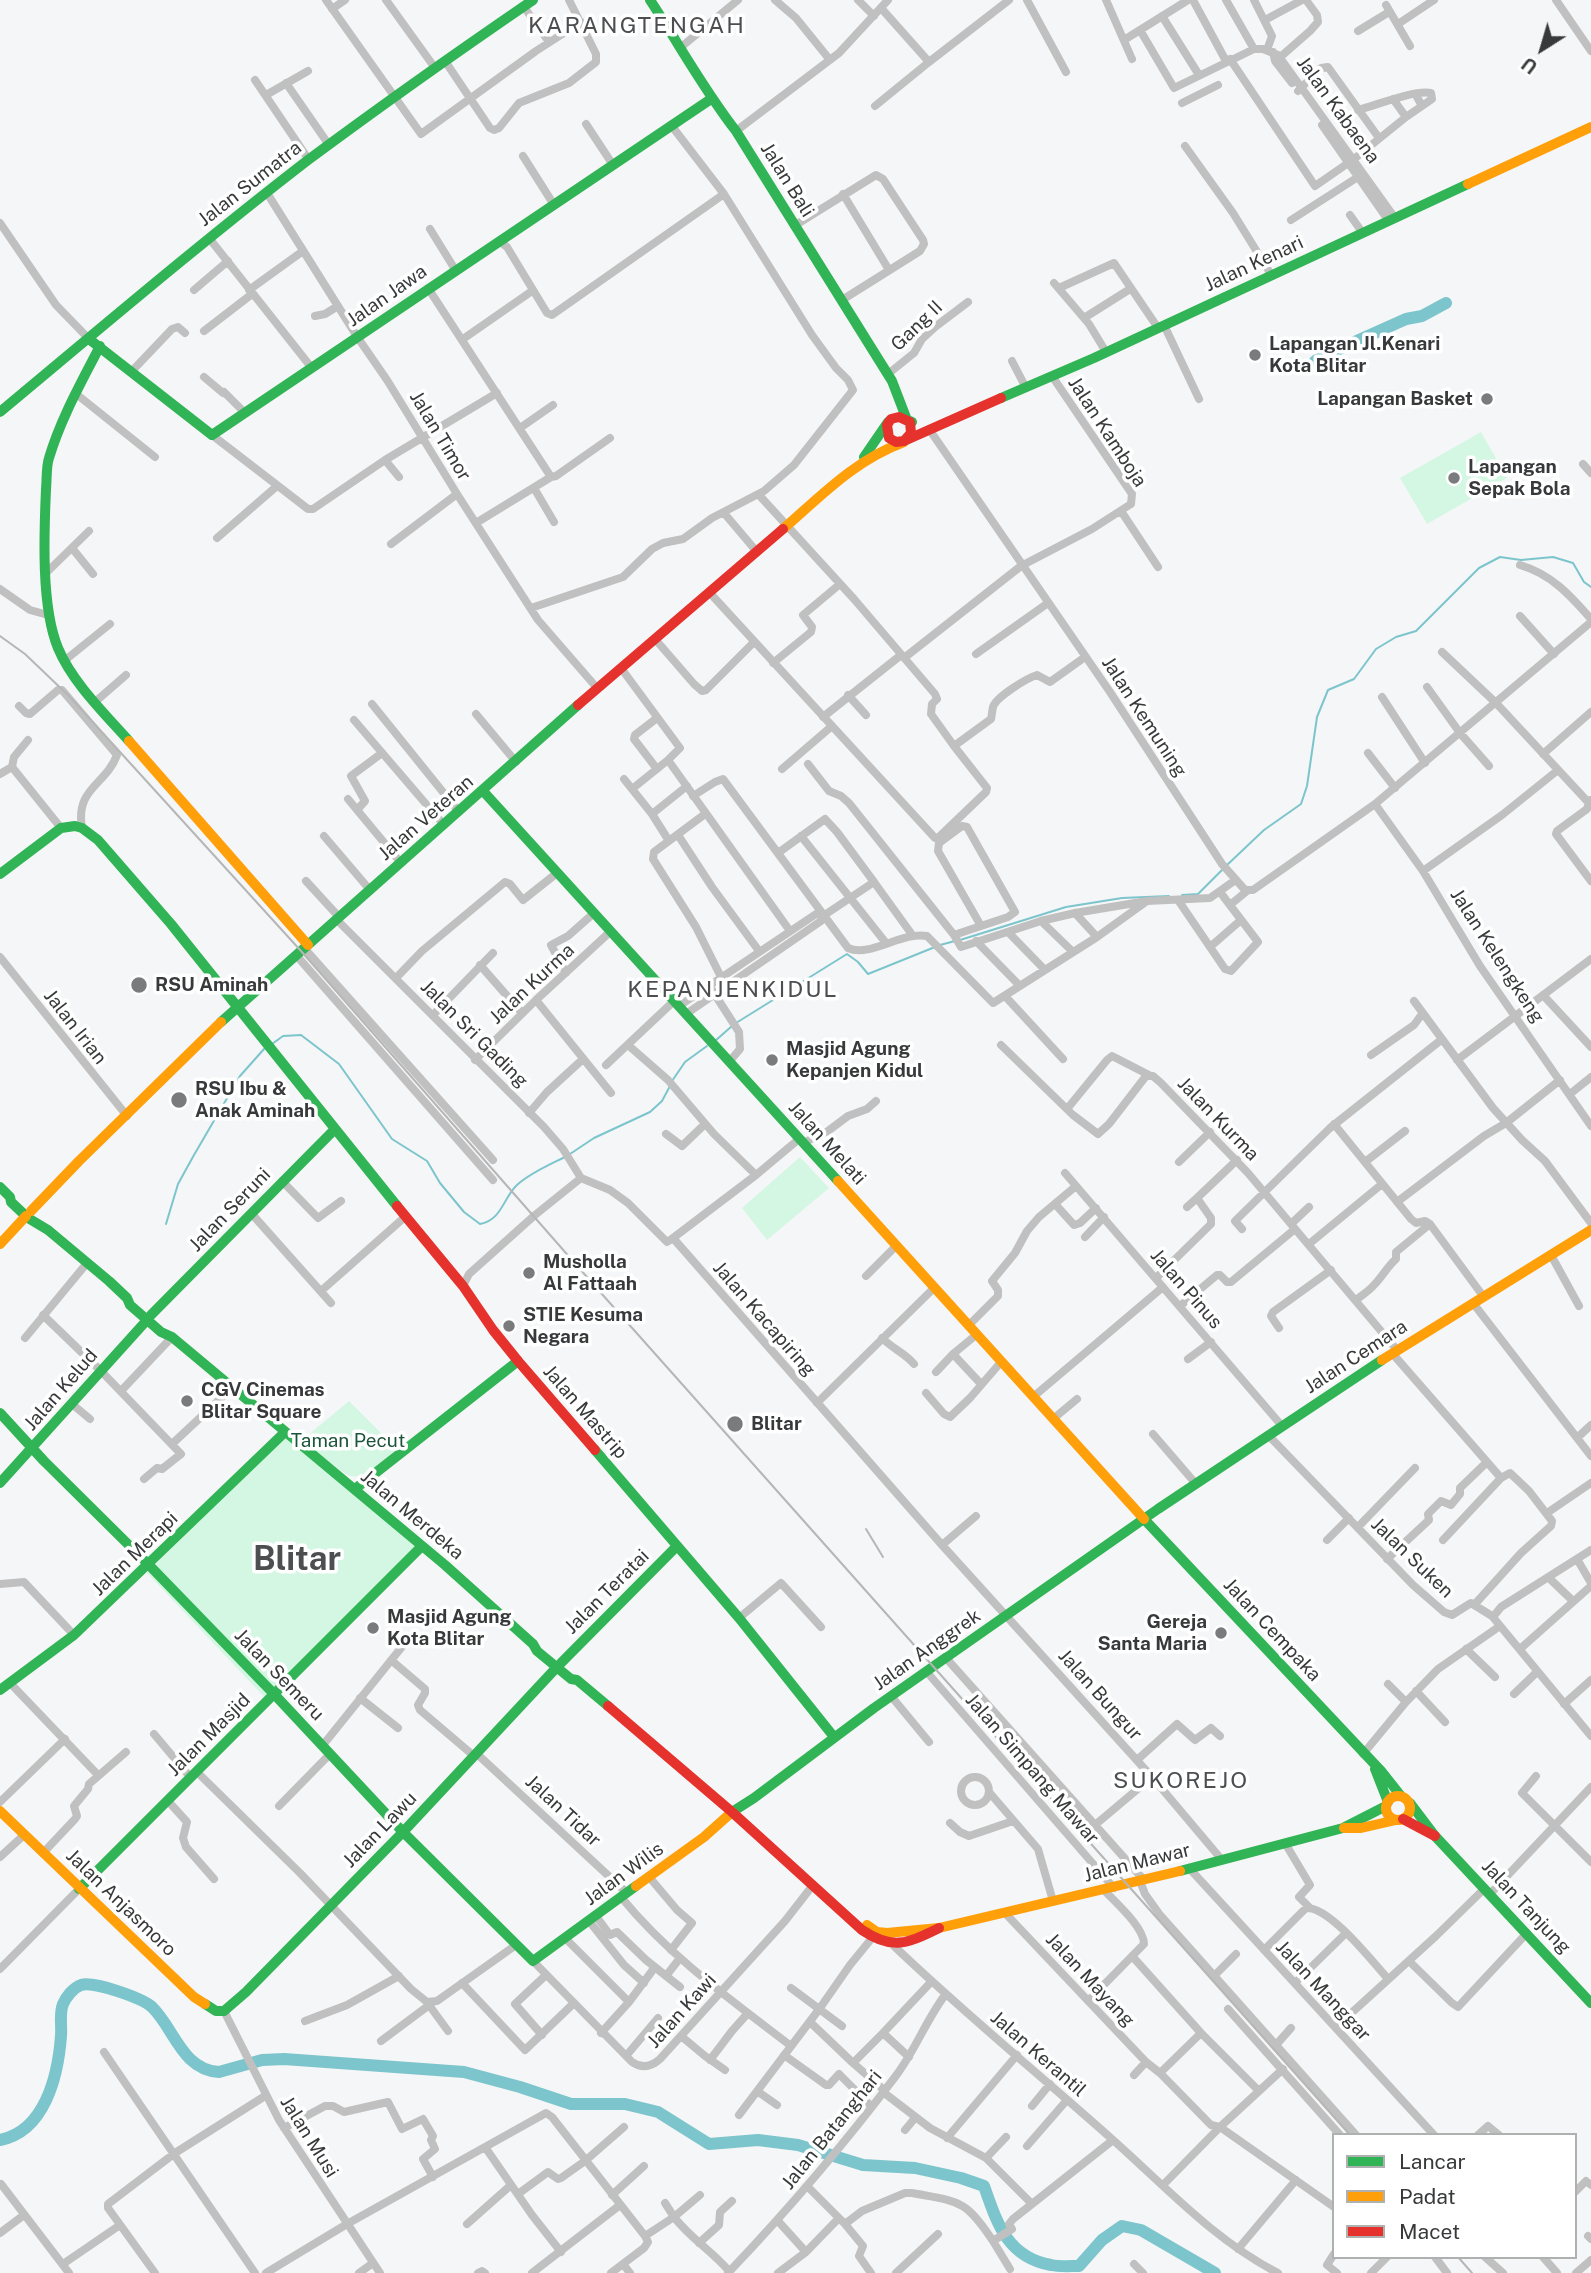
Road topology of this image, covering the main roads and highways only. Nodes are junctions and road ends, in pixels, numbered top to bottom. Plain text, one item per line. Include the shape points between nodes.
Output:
1 (650, 0) edge
2 (529, 3) edge
3 (711, 99) junction
4 (1591, 127) edge
5 (89, 339) junction
6 (100, 346) junction
7 (890, 378) junction
8 (0, 412) edge
9 (907, 420) junction
10 (888, 422) junction
11 (929, 429) junction
12 (904, 442) junction
13 (857, 465) junction
14 (484, 791) junction
15 (0, 874) edge
16 (303, 949) junction
17 (237, 1007) junction
18 (334, 1130) junction
19 (0, 1187) edge
20 (29, 1214) junction
21 (1591, 1230) edge
22 (0, 1244) edge
23 (149, 1317) junction
24 (518, 1361) junction
25 (0, 1413) edge
26 (285, 1432) junction
27 (33, 1447) junction
28 (0, 1483) edge
29 (355, 1489) junction
30 (1144, 1519) junction
31 (422, 1546) junction
32 (677, 1546) junction
33 (149, 1565) junction
34 (559, 1665) junction
35 (0, 1690) edge
36 (274, 1694) junction
37 (834, 1738) junction
38 (1374, 1765) junction
39 (1405, 1800) junction
40 (1387, 1804) junction
41 (0, 1811) edge
42 (732, 1812) junction
43 (1399, 1820) junction
44 (1343, 1828) junction
45 (403, 1832) junction
46 (1435, 1836) junction
47 (79, 1889) junction
48 (842, 1911) junction
49 (939, 1928) junction
50 (533, 1961) joint
51 (1590, 1999) edge
52 (224, 2011) joint

1 - 3 main road, Jalan Bali
2 - 5 main road, Jalan Sumatra via 309,160
3 - 6 main road, Jalan Jawa via 212,435
3 - 7 main road, Jalan Bali via 736,131
4 - 11 main road, Jalan Kenari
5 - 6 main road
5 - 8 main road, Jalan Sumatra
6 - 16 main road via 48,461 46,573 49,620 58,649 95,702
7 - 9 main road, Jalan Bali
7 - 10 main road via 894,405
9 - 10 main road via 895,417
9 - 11 main road
9 - 12 main road via 912,429
10 - 12 main road via 889,438
10 - 13 main road, Jalan Veteran
11 - 12 main road, Jalan Kenari
12 - 13 main road, Jalan Veteran
13 - 14 main road, Jalan Veteran
14 - 16 main road, Jalan Veteran
14 - 30 main road, Jalan Melati
15 - 17 main road, Jalan Mastrip via 61,828 82,828 98,840 171,924
16 - 17 main road, Jalan Veteran
17 - 18 main road, Jalan Mastrip
17 - 20 main road, Jalan Veteran
18 - 23 main road, Jalan Seruni
18 - 24 main road, Jalan Mastrip via 460,1281
19 - 20 main road, Jalan Merdeka
20 - 22 main road, Jalan Veteran
20 - 23 main road, Jalan Merdeka
21 - 30 main road, Jalan Cemara via 1395,1352
23 - 26 main road, Jalan Merdeka via 161,1332
23 - 27 main road, Jalan Kelud
24 - 29 main road
24 - 32 main road, Jalan Mastrip
25 - 27 main road, Jalan Semeru
26 - 29 main road, Jalan Merdeka
26 - 33 main road, Jalan Merapi
27 - 28 main road, Jalan Kelud
27 - 33 main road, Jalan Semeru
29 - 31 main road, Jalan Merdeka
30 - 37 main road, Jalan Anggrek
30 - 38 main road, Jalan Cempaka
31 - 34 main road, Jalan Merdeka via 537,1651
31 - 36 main road, Jalan Masjid
32 - 34 main road, Jalan Teratai
32 - 37 main road, Jalan Mastrip
33 - 35 main road, Jalan Merapi via 74,1635
33 - 36 main road, Jalan Semeru
34 - 42 main road, Jalan Merdeka
34 - 45 main road, Jalan Lawu
36 - 45 main road, Jalan Semeru
36 - 47 main road, Jalan Masjid
37 - 42 main road, Jalan Anggrek
38 - 39 main road, Jalan Cempaka
38 - 40 main road, Jalan Cempaka
39 - 40 main road via 1393,1797
39 - 43 main road via 1410,1811
39 - 46 main road, Jalan Tanjung
40 - 43 main road via 1387,1813
40 - 44 main road, Jalan Mawar
41 - 47 main road, Jalan Anjasmoro
42 - 48 main road, Jalan Mawar
42 - 50 main road, Jalan Wilis via 705,1837
43 - 44 main road, Jalan Mawar via 1361,1829
43 - 46 main road, Jalan Tanjung
44 - 49 main road, Jalan Mawar
45 - 50 main road, Jalan Semeru
45 - 52 main road, Jalan Lawu
46 - 51 main road, Jalan Tanjung
47 - 52 main road, Jalan Anjasmoro via 194,1997
48 - 49 main road, Jalan Mawar via 877,1932
48 - 49 main road, Jalan Mawar via 872,1938 894,1946

